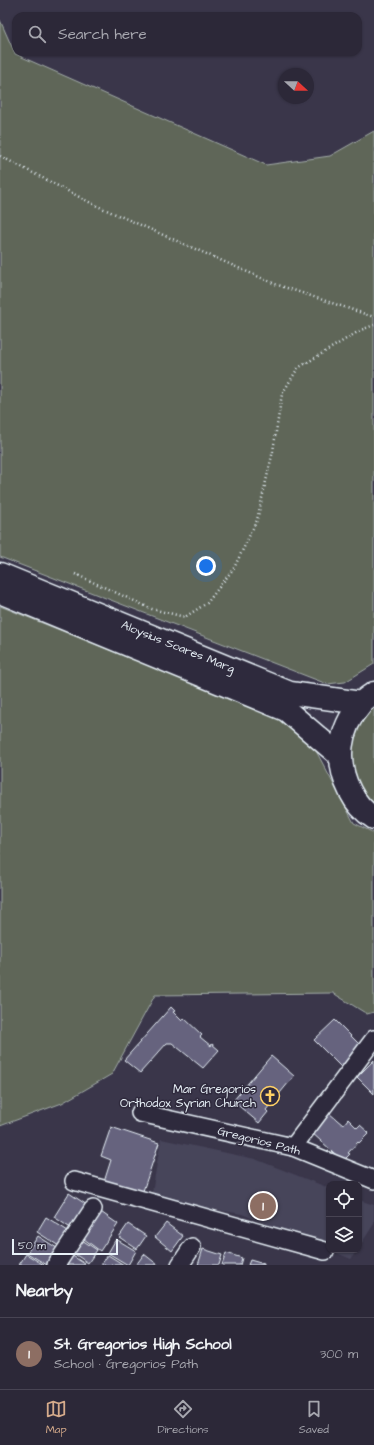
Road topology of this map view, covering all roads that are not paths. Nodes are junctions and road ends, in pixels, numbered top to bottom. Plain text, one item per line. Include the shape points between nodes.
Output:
1 (2, 584) edge
2 (51, 603) junction
3 (367, 698) edge
4 (340, 756) junction
5 (374, 818) edge
6 (374, 1039) edge
7 (140, 1113) dead end
8 (293, 1147) junction
9 (374, 1180) edge
10 (74, 1181) dead end
11 (93, 1209) dead end
12 (192, 1247) dead end
13 (325, 1251) dead end
14 (56, 1265) edge
15 (180, 1265) edge

1 - 2 main road, Aloysius Soares Marg
2 - 3 main road, Aloysius Soares Marg via 290,693
2 - 4 main road, Aloysius Soares Marg via 286,710
3 - 4 main road via 349,719 342,737
4 - 5 main road via 344,779 355,800
6 - 8 street
7 - 8 street, Gregorios Path
8 - 9 street, Gregorios Path
10 - 13 street
11 - 14 street
12 - 15 street

